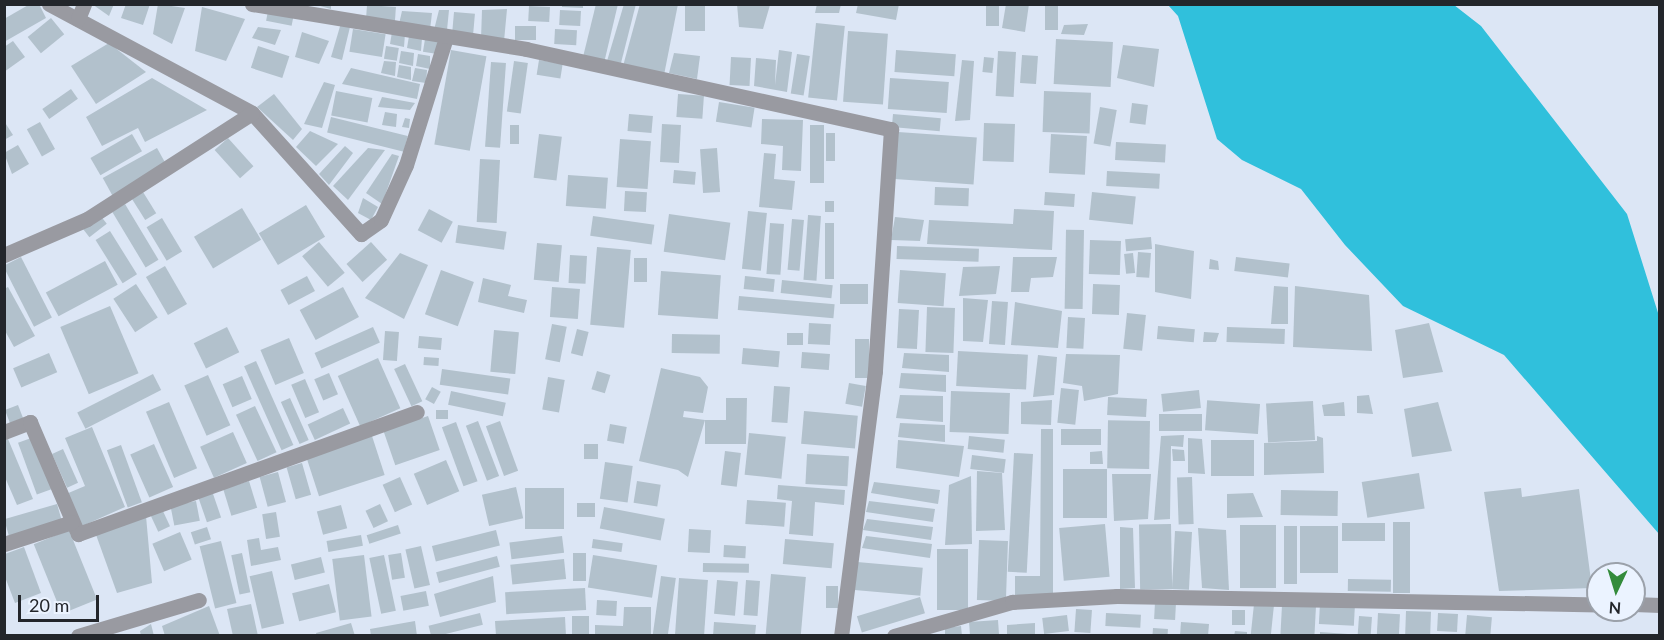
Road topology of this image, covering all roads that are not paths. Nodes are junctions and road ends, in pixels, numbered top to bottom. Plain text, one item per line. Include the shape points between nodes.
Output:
1 (49, 4) edge
2 (252, 4) edge
3 (81, 12) edge
4 (446, 37) junction
5 (252, 113) junction
6 (4, 255) edge
7 (417, 412) dead end
8 (4, 432) edge
9 (72, 522) junction
10 (4, 544) edge
11 (199, 600) dead end
12 (1586, 604) edge
13 (916, 631) edge
14 (78, 636) edge
15 (841, 636) edge
16 (894, 636) edge

1 - 3 street
2 - 4 street
3 - 5 street via 218,98
4 - 5 street via 406,165 381,220 361,234
4 - 15 street via 526,49 891,129 875,371
5 - 6 street via 87,219
7 - 9 street via 78,534
8 - 9 street via 30,422
9 - 10 street
11 - 14 street
12 - 13 street via 1117,596 1012,602
13 - 16 street

